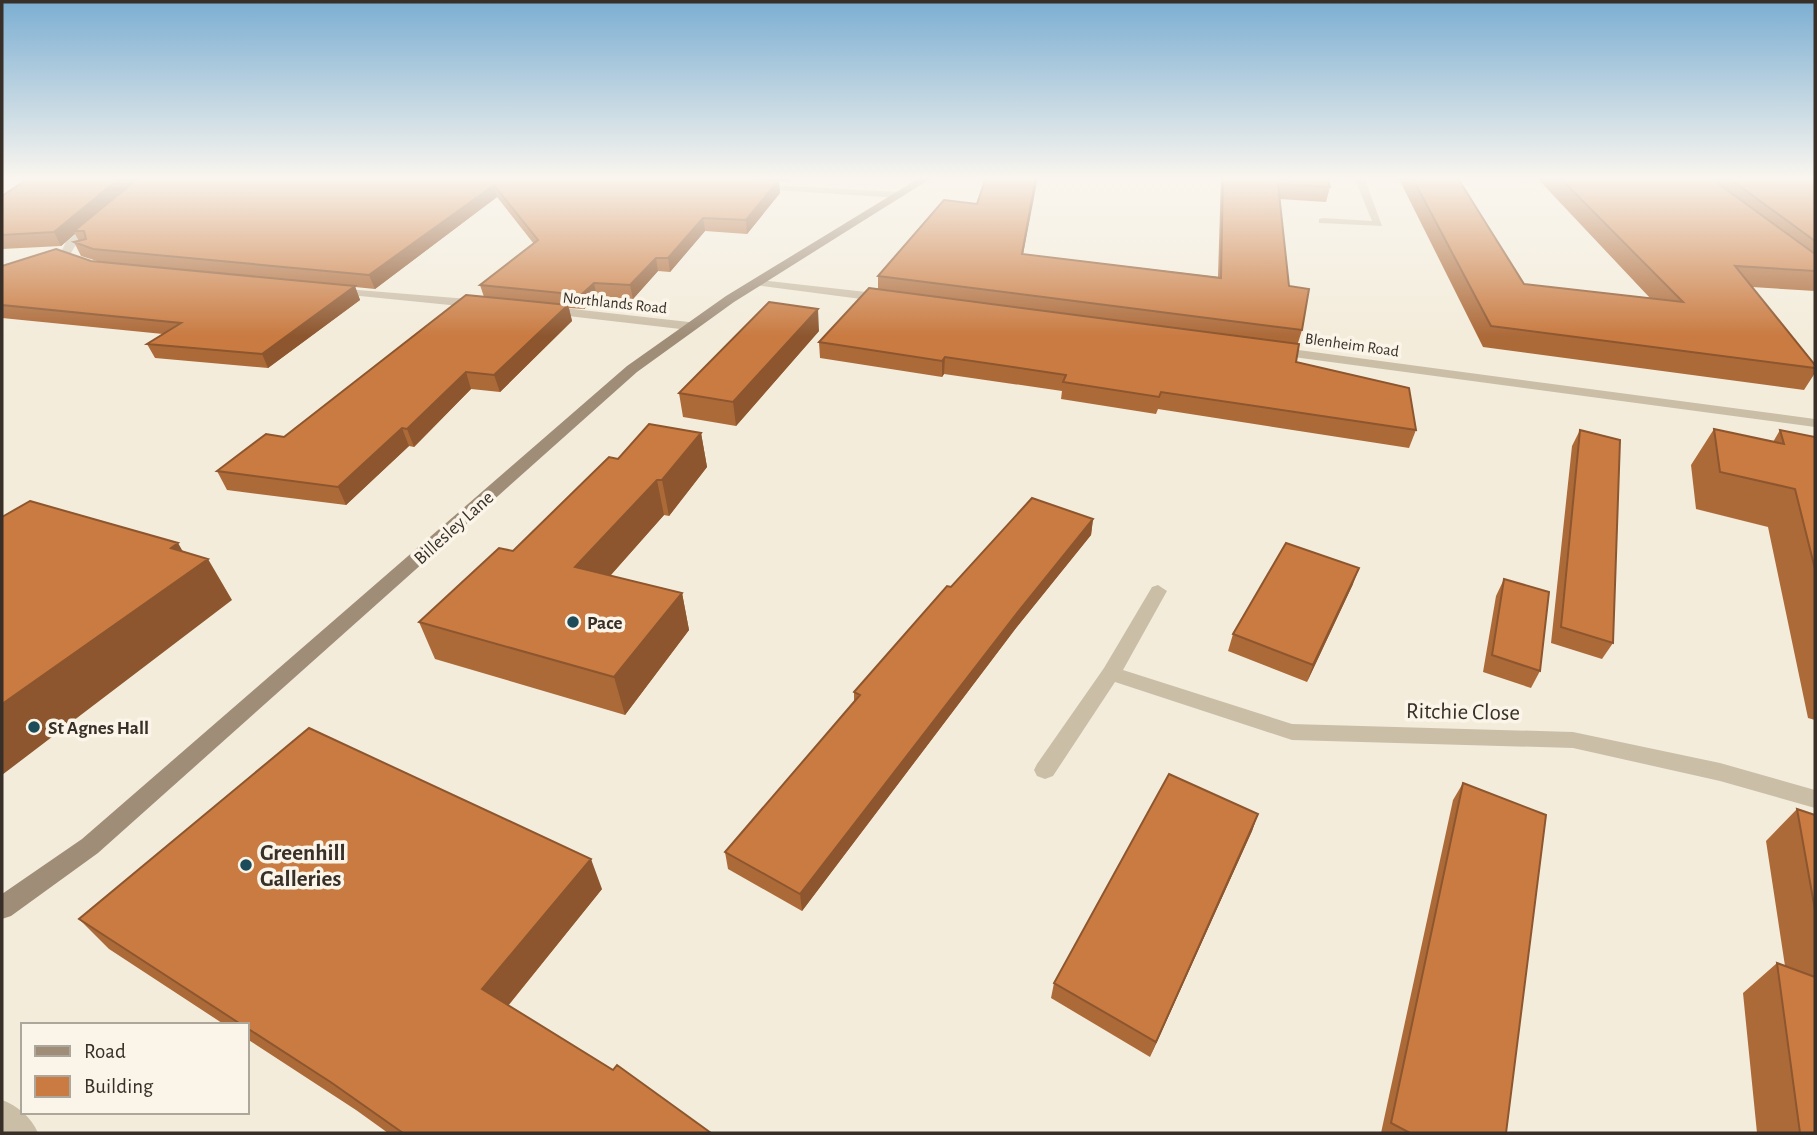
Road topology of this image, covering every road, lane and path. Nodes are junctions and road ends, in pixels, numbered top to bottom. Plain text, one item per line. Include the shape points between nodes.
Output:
1 (87, 230) edge
2 (844, 230) edge
3 (98, 268) edge
4 (759, 283) junction
5 (317, 289) edge
6 (892, 299) edge
7 (498, 306) edge
8 (526, 309) edge
9 (689, 326) junction
10 (1258, 349) edge
11 (1815, 423) edge
12 (1158, 591) dead end
13 (1111, 673) junction
14 (1045, 769) dead end
15 (1815, 799) edge
16 (2, 908) edge
17 (2, 1114) edge
18 (23, 1133) edge

1 - 3 street via 70,244 64,256
2 - 4 street, Billesley Lane
4 - 6 street
4 - 9 street, Billesley Lane
5 - 7 street
8 - 9 street, Northlands Road
9 - 16 street, Billesley Lane via 572,420 90,846
10 - 11 street, Blenheim Road
12 - 13 street
13 - 14 street
13 - 15 street, Ritchie Close via 1292,732 1573,740 1720,772
17 - 18 street

